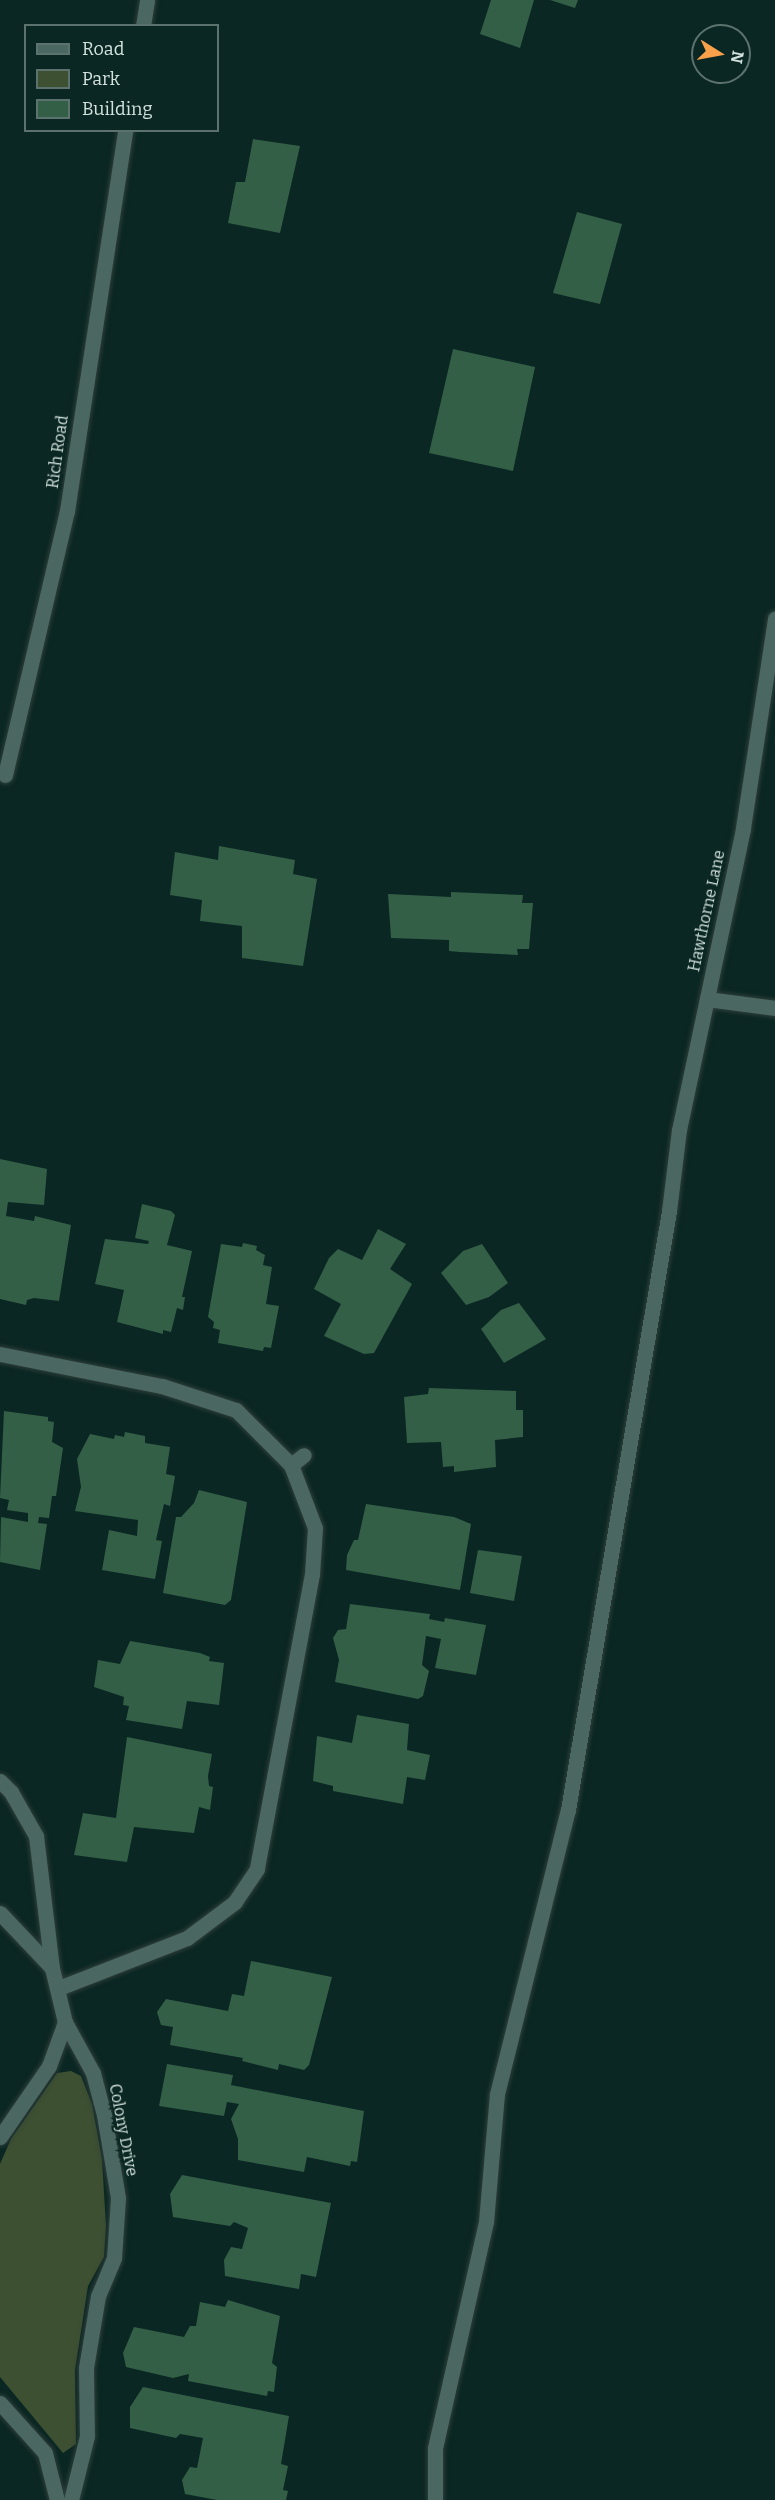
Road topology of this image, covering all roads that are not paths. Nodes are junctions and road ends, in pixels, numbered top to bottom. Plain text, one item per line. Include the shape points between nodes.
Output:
1 (147, 0) edge
2 (143, 24) edge
3 (126, 132) edge
4 (775, 618) edge
5 (5, 775) dead end
6 (707, 999) junction
7 (772, 1008) edge
8 (0, 1354) edge
9 (304, 1455) dead end
10 (291, 1465) junction
11 (0, 1781) edge
12 (0, 1913) edge
13 (52, 1968) junction
14 (59, 1988) junction
15 (65, 2022) junction
16 (0, 2137) edge
17 (0, 2403) edge
18 (57, 2500) edge
19 (71, 2500) edge
20 (435, 2500) edge

1 - 2 street
3 - 5 street, Rich Road via 67,511
4 - 6 street, Hawthorne Lane via 743,828
6 - 7 street
6 - 20 street, Hawthorne Lane via 679,1130 669,1211 568,1810 497,2094 486,2222 435,2448
8 - 10 street via 162,1386 236,1410
9 - 10 street
10 - 14 street via 315,1528 312,1574 257,1869 235,1902 187,1938
11 - 13 street, Colony Drive via 11,1792 36,1836
12 - 13 street
13 - 14 street, Colony Drive
14 - 15 street, Colony Drive
15 - 16 street via 49,2066
15 - 19 street, Colony Drive via 93,2073 118,2198 114,2258 98,2296 86,2368 87,2436
17 - 18 street via 45,2453

